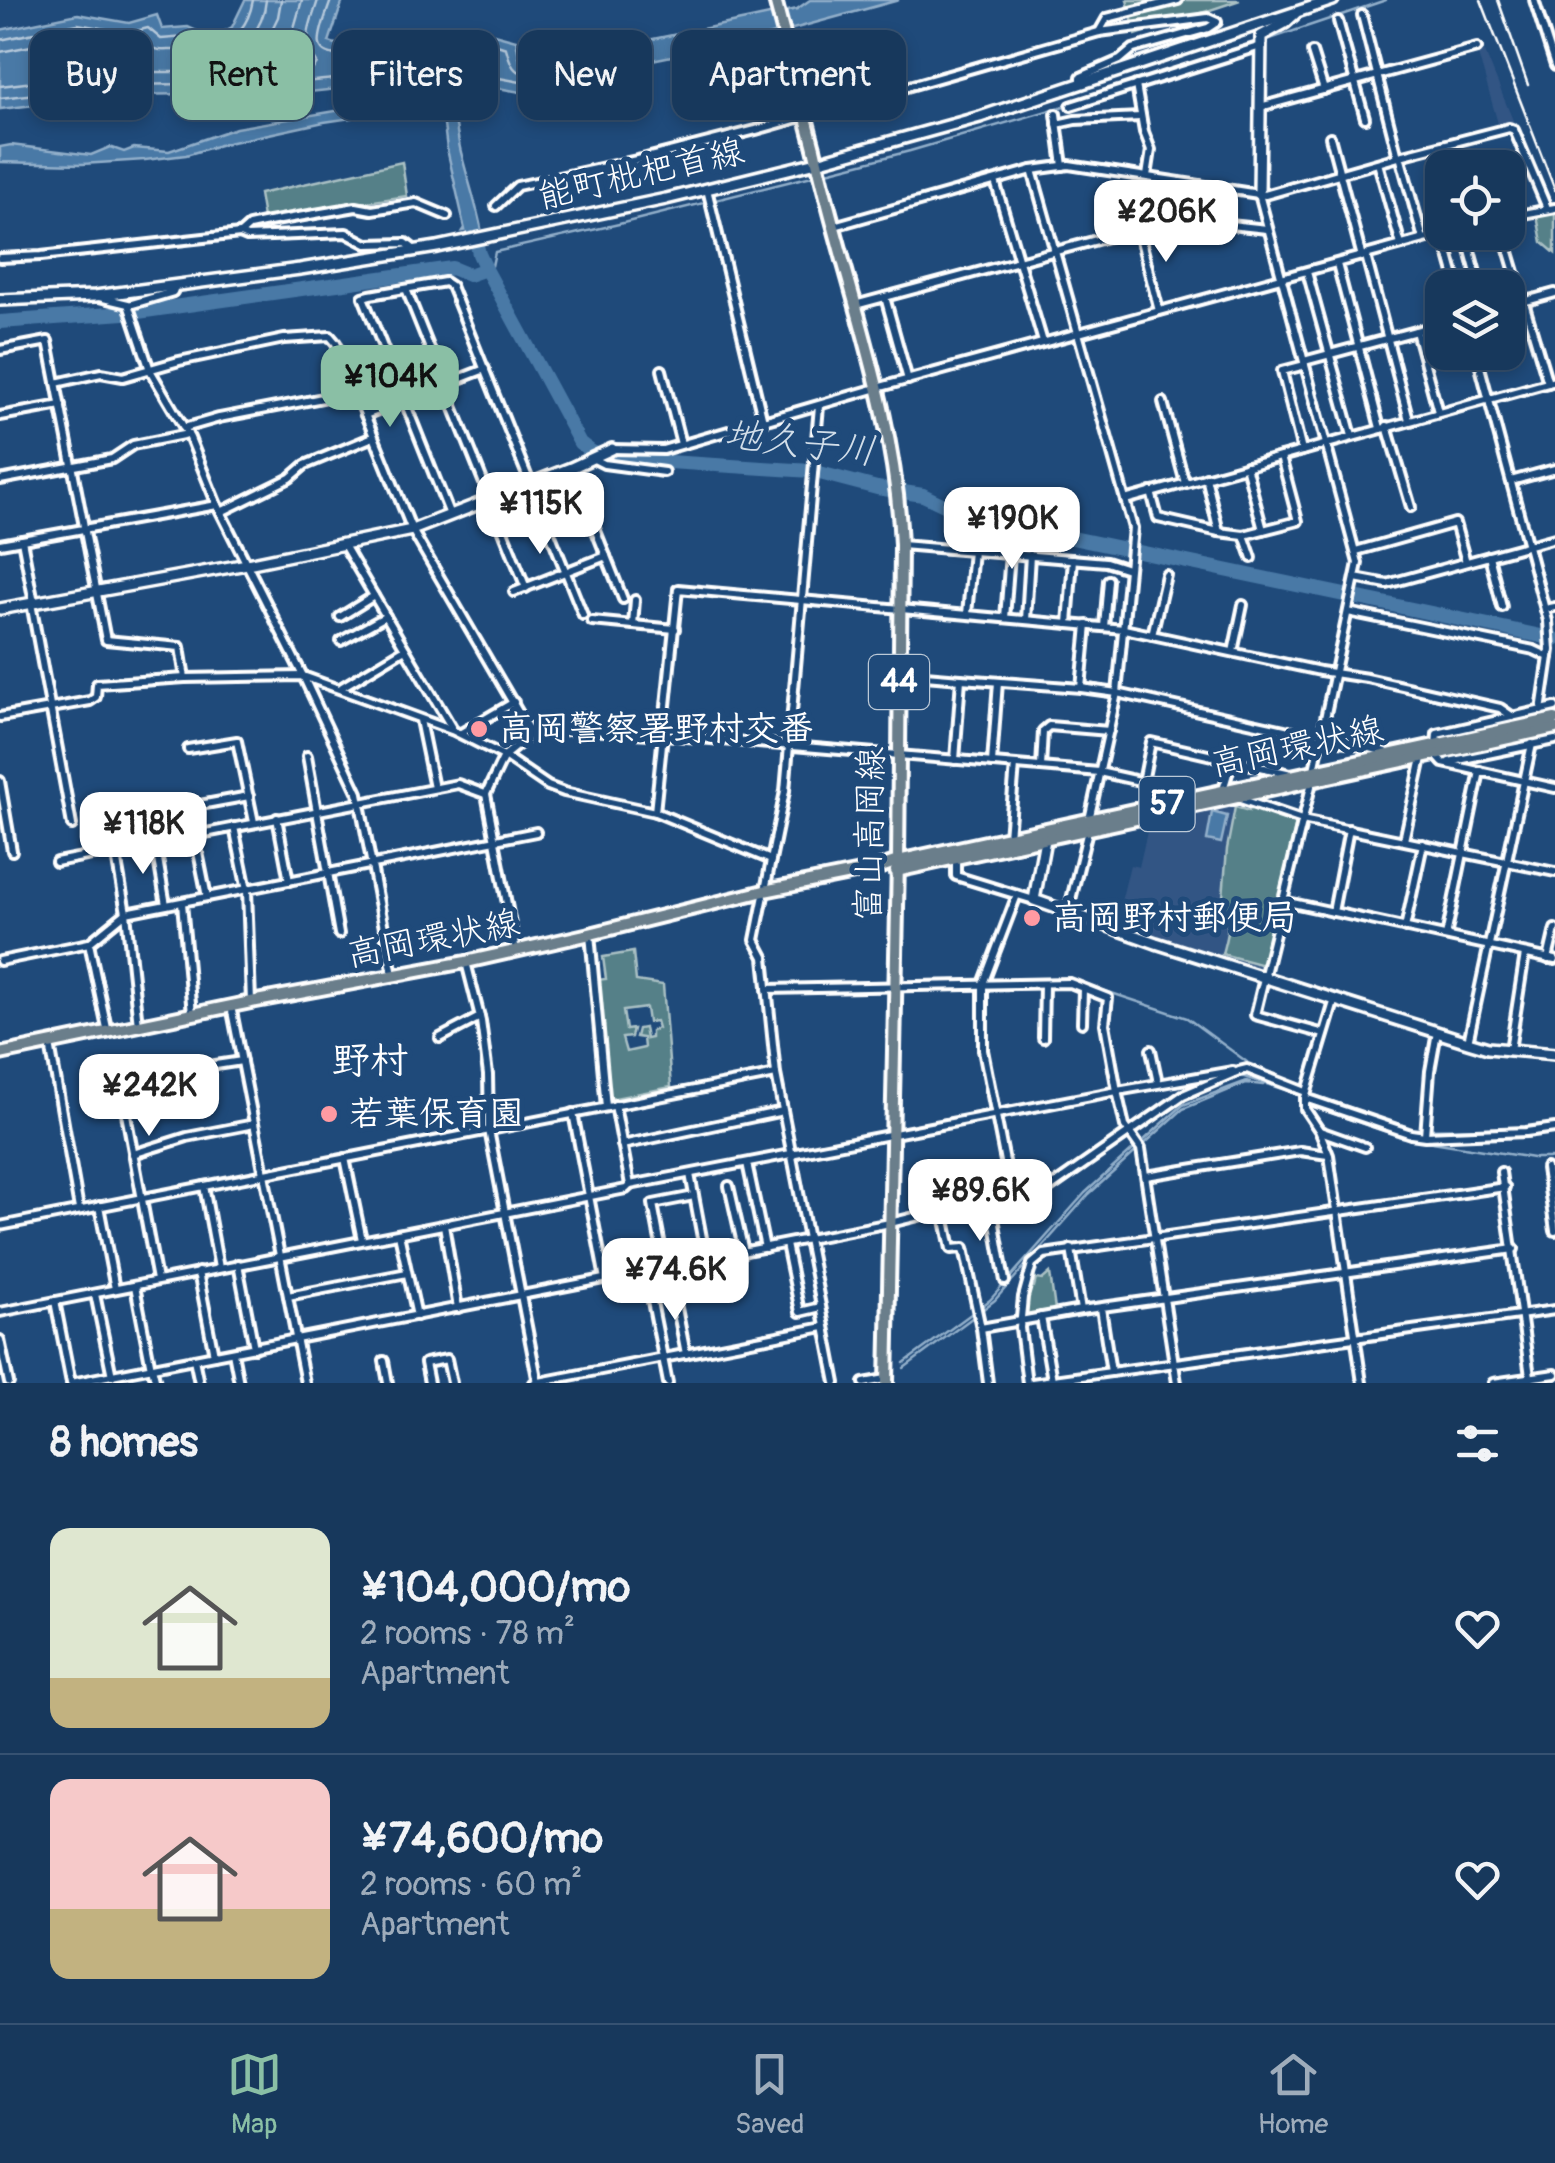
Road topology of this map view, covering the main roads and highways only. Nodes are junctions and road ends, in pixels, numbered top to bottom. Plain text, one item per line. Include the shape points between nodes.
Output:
1 (775, 0) edge
2 (1555, 719) edge
3 (1555, 728) edge
4 (1440, 751) junction
5 (1313, 776) junction
6 (1088, 825) junction
7 (1044, 834) junction
8 (898, 866) junction
9 (0, 1054) edge
10 (887, 1381) edge

1 - 8 main road, 富山高岡線 / 44, bridge via 896,478
2 - 4 main road, 高岡環状線 / 57
3 - 4 main road, 高岡環状線 / 57
4 - 5 main road, 高岡環状線 / 57
4 - 5 main road, 高岡環状線 / 57 via 1392,754
5 - 6 main road, 高岡環状線 / 57 via 1238,798
5 - 6 main road, 高岡環状線 / 57
6 - 7 main road, 高岡環状線 / 57
7 - 8 main road, 高岡環状線 / 57
7 - 8 main road, 高岡環状線 / 57
8 - 9 main road, 高岡環状線 / 57 via 466,962
8 - 10 main road, 富山高岡線 / 44

